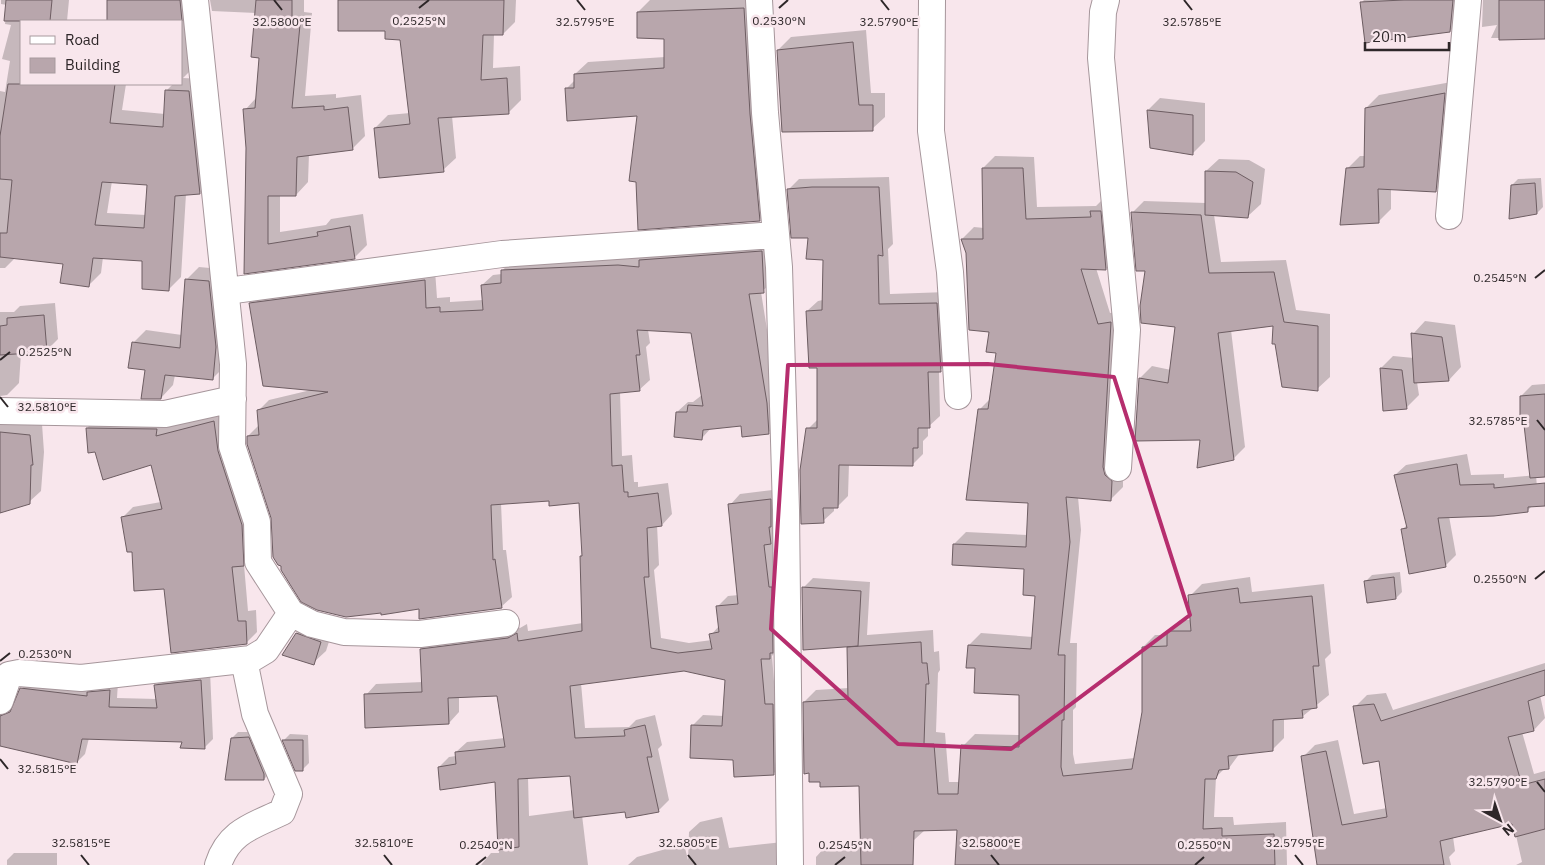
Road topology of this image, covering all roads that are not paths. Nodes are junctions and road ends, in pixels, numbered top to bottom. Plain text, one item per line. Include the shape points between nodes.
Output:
1 (195, 0) edge
2 (759, 0) edge
3 (932, 0) edge
4 (1106, 0) edge
5 (1468, 0) edge
6 (1449, 216) dead end
7 (776, 235) junction
8 (227, 291) junction
9 (958, 396) dead end
10 (233, 399) junction
11 (0, 411) edge
12 (1118, 468) dead end
13 (291, 613) junction
14 (506, 623) dead end
15 (244, 660) junction
16 (0, 701) edge
17 (218, 865) edge
18 (790, 865) edge

1 - 8 street
2 - 7 street
3 - 9 street via 931,131 950,272
4 - 12 street via 1102,12 1101,58 1127,330
5 - 6 street
7 - 8 street via 502,254
7 - 18 street via 786,510
8 - 10 street
10 - 11 street via 165,414
10 - 13 street via 232,446 256,522 258,562
13 - 14 street via 312,624 344,632 420,634
13 - 15 street via 266,650
15 - 16 street via 81,678 19,673 9,675
15 - 17 street via 254,714 289,794 282,812 235,835 223,850

